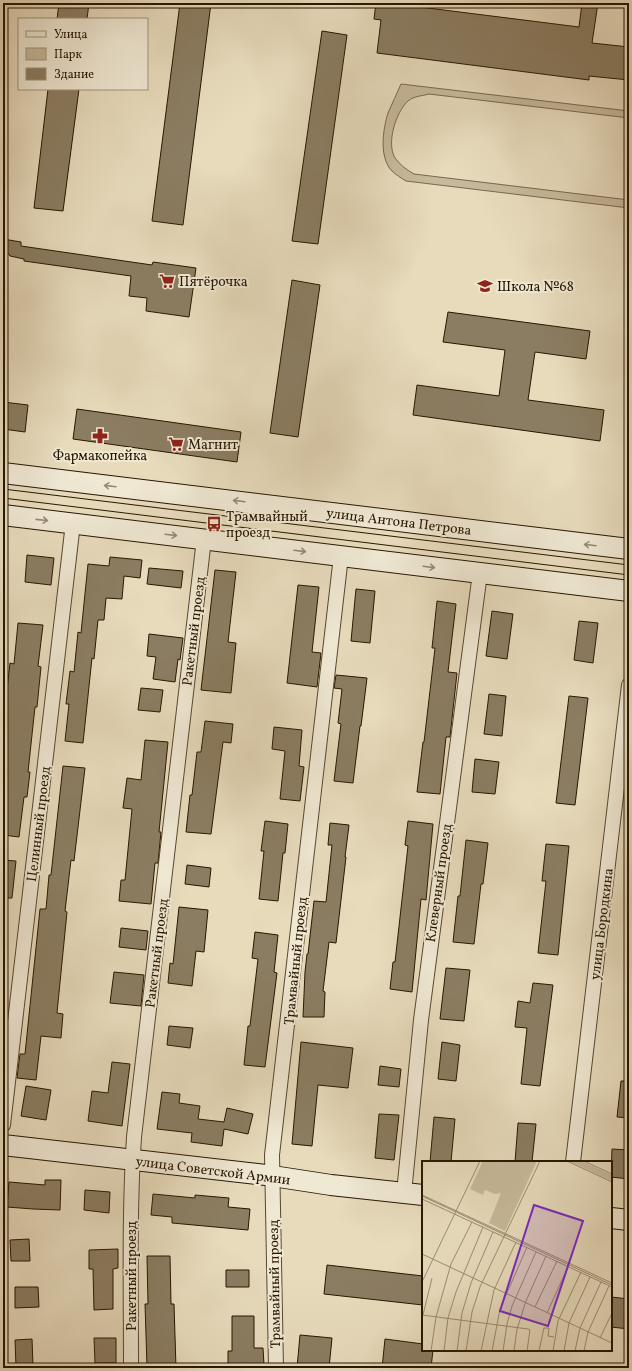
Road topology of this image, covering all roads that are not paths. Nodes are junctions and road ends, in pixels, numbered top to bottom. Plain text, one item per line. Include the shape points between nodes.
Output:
1 (3, 473) edge
2 (3, 515) edge
3 (73, 524) junction
4 (204, 539) junction
5 (629, 549) edge
6 (341, 556) junction
7 (480, 573) junction
8 (629, 591) edge
9 (629, 685) edge
10 (3, 1125) edge
11 (3, 1145) edge
12 (133, 1160) junction
13 (573, 1161) edge
14 (273, 1176) junction
15 (404, 1193) junction
16 (422, 1195) edge
17 (612, 1218) edge
18 (629, 1220) edge
19 (131, 1368) edge
20 (276, 1368) edge

5 -> 1 main road, улица Антона Петрова
2 -> 3 main road
3 -> 4 main road
3 - 10 street, Целинный проезд
4 -> 6 main road
4 - 12 street, Ракетный проезд
6 -> 7 main road
6 - 14 street, Трамвайный проезд via 272,1155
7 - 8 main road
7 - 15 street, Клеверный проезд via 421,1020
9 - 13 street, улица Бородкина
11 - 12 main road, улица Советской Армии
12 - 14 main road, улица Советской Армии
12 - 19 street, Ракетный проезд
14 - 15 main road, улица Советской Армии
14 - 20 street, Трамвайный проезд
15 - 16 main road, улица Советской Армии
17 - 18 main road

